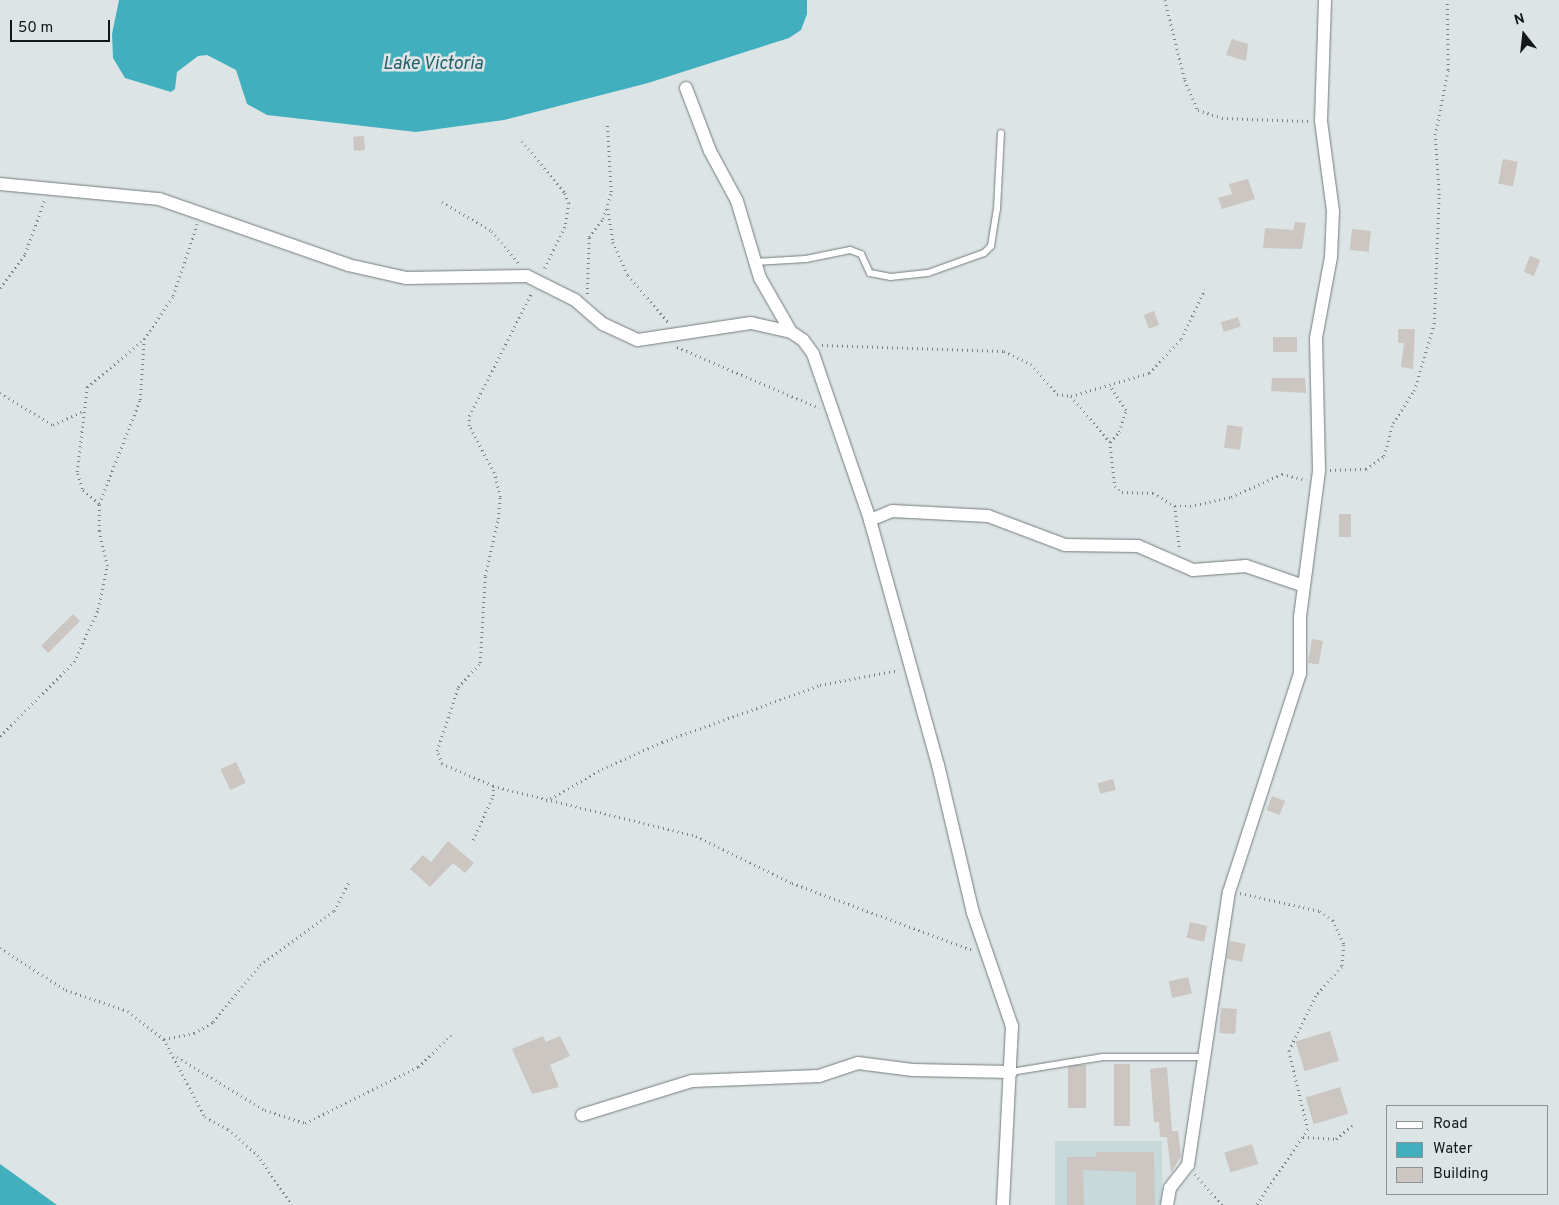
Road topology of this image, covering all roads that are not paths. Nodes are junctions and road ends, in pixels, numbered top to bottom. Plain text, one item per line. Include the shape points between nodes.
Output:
1 (1325, 0) edge
2 (686, 88) dead end
3 (1001, 133) dead end
4 (0, 184) edge
5 (754, 262) junction
6 (792, 332) junction
7 (870, 520) junction
8 (1304, 586) junction
9 (1202, 1057) junction
10 (1011, 1072) junction
11 (582, 1115) dead end
12 (1003, 1205) edge
13 (1167, 1205) edge

1 - 8 street via 1321,121 1333,211 1331,257 1316,338 1319,470
2 - 5 street via 710,151 737,201
3 - 5 lane via 997,209 991,246 984,253 928,273 890,277 870,273 860,254 850,250 806,259
4 - 6 street via 160,199 200,216 348,265 406,278 533,278 624,334 662,340 751,323
5 - 6 street
6 - 7 street via 813,354
7 - 8 street via 892,511 988,516 1065,545 1138,546 1200,570 1246,566
7 - 10 street via 908,669 938,765 973,913 1012,1026
8 - 9 street via 1296,693 1230,892
9 - 10 lane via 1103,1057
9 - 13 street via 1188,1165 1170,1188
10 - 11 street via 914,1070 858,1063 819,1076 692,1081
10 - 12 street

